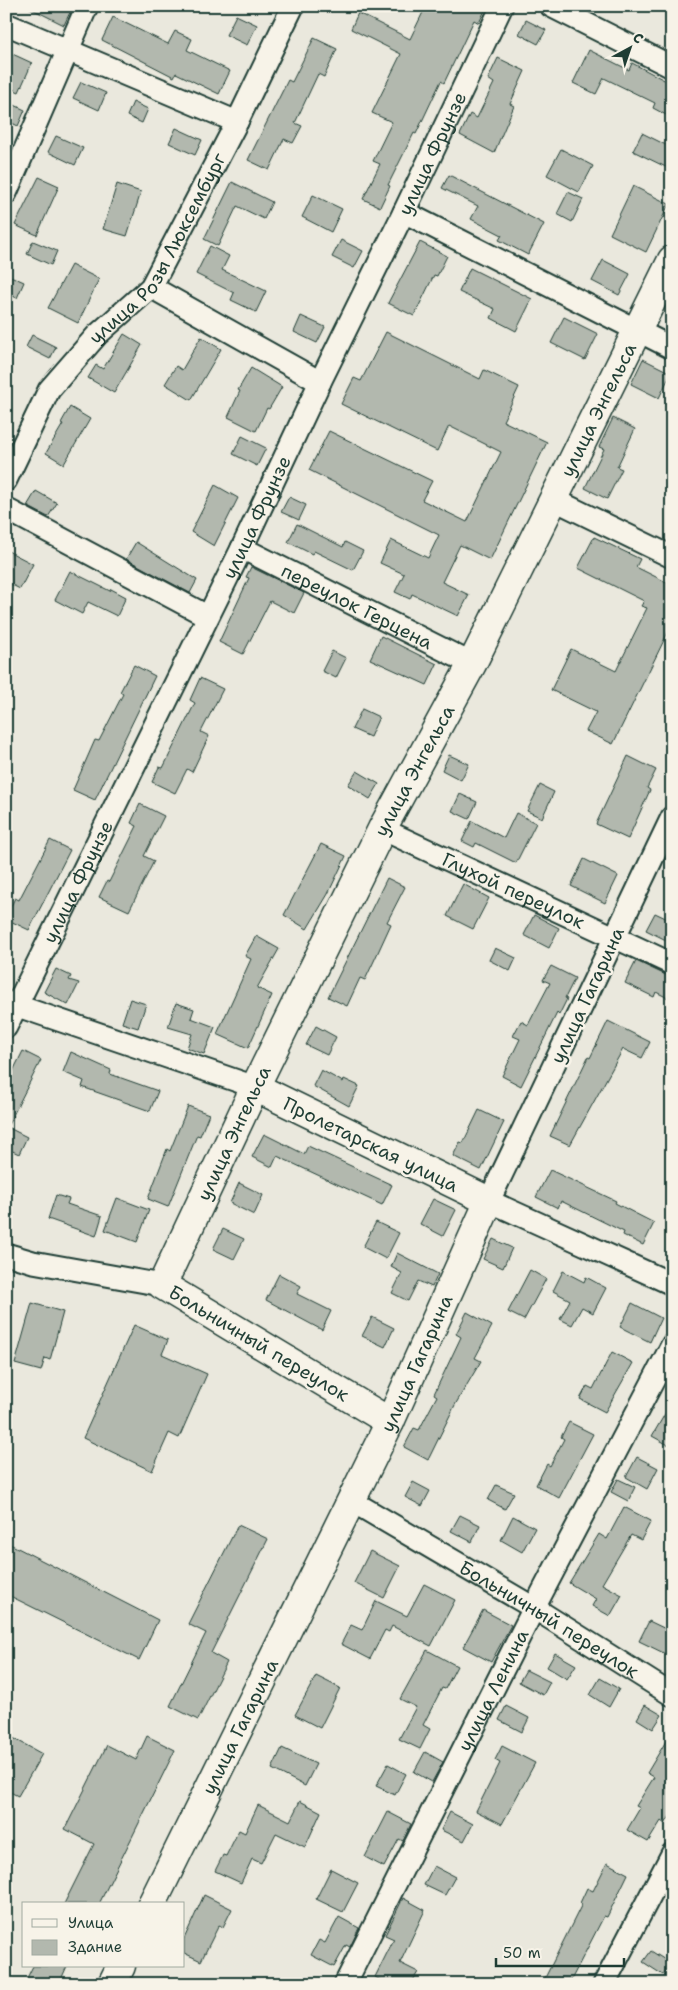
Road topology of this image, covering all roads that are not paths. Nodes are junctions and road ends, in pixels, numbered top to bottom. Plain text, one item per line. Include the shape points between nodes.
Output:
1 (87, 6) edge
2 (293, 6) edge
3 (502, 6) edge
4 (551, 6) edge
5 (6, 24) edge
6 (68, 50) junction
7 (672, 67) edge
8 (237, 122) junction
9 (6, 193) edge
10 (404, 212) junction
11 (672, 260) edge
12 (151, 287) junction
13 (636, 330) junction
14 (672, 348) edge
15 (320, 382) junction
16 (6, 480) edge
17 (553, 500) junction
18 (6, 508) edge
19 (242, 548) junction
20 (672, 558) edge
21 (207, 616) junction
22 (472, 664) junction
23 (672, 817) edge
24 (382, 829) junction
25 (614, 938) junction
26 (672, 964) edge
27 (11, 1005) edge
28 (6, 1027) edge
29 (255, 1087) junction
30 (489, 1201) junction
31 (6, 1254) edge
32 (672, 1284) edge
33 (162, 1285) junction
34 (672, 1345) edge
35 (390, 1422) junction
36 (350, 1500) junction
37 (534, 1608) junction
38 (672, 1695) edge
39 (672, 1854) edge
40 (153, 1902) edge
41 (120, 1968) edge
42 (112, 1984) edge
43 (345, 1984) edge
44 (604, 1984) edge

1 - 6 street
2 - 8 street, улица Розы Люксембург
3 - 10 street, улица Фрунзе
4 - 7 street
5 - 6 street
6 - 8 street
6 - 9 street
8 - 12 street, улица Розы Люксембург
10 - 13 street
10 - 15 street, улица Фрунзе
11 - 13 main road, улица Энгельса
12 - 15 street
12 - 16 street, улица Розы Люксембург via 97,335 49,390
13 - 14 street
13 - 17 main road, улица Энгельса
15 - 19 street, улица Фрунзе
17 - 20 street
17 - 22 main road, улица Энгельса
18 - 21 street
19 - 21 street, улица Фрунзе
19 - 22 street, переулок Герцена
21 - 27 street, улица Фрунзе
22 - 24 main road, улица Энгельса
23 - 25 street, улица Гагарина
24 - 25 street, Глухой переулок
24 - 29 main road, улица Энгельса
25 - 26 street, Глухой переулок
25 - 30 street, улица Гагарина
27 - 28 street, улица Фрунзе
27 - 29 street, Пролетарская улица
29 - 30 main road, Пролетарская улица
29 - 33 main road, улица Энгельса
30 - 32 street, Пролетарская улица
30 - 35 main road, улица Гагарина
31 - 33 street, Больничный переулок via 33,1262
33 - 35 main road, Больничный переулок
34 - 37 street, улица Ленина
35 - 36 main road, улица Гагарина
36 - 37 street, Больничный переулок
36 - 40 main road, улица Гагарина
37 - 38 street, Больничный переулок
37 - 43 street, улица Ленина
39 - 44 street
41 - 42 main road

